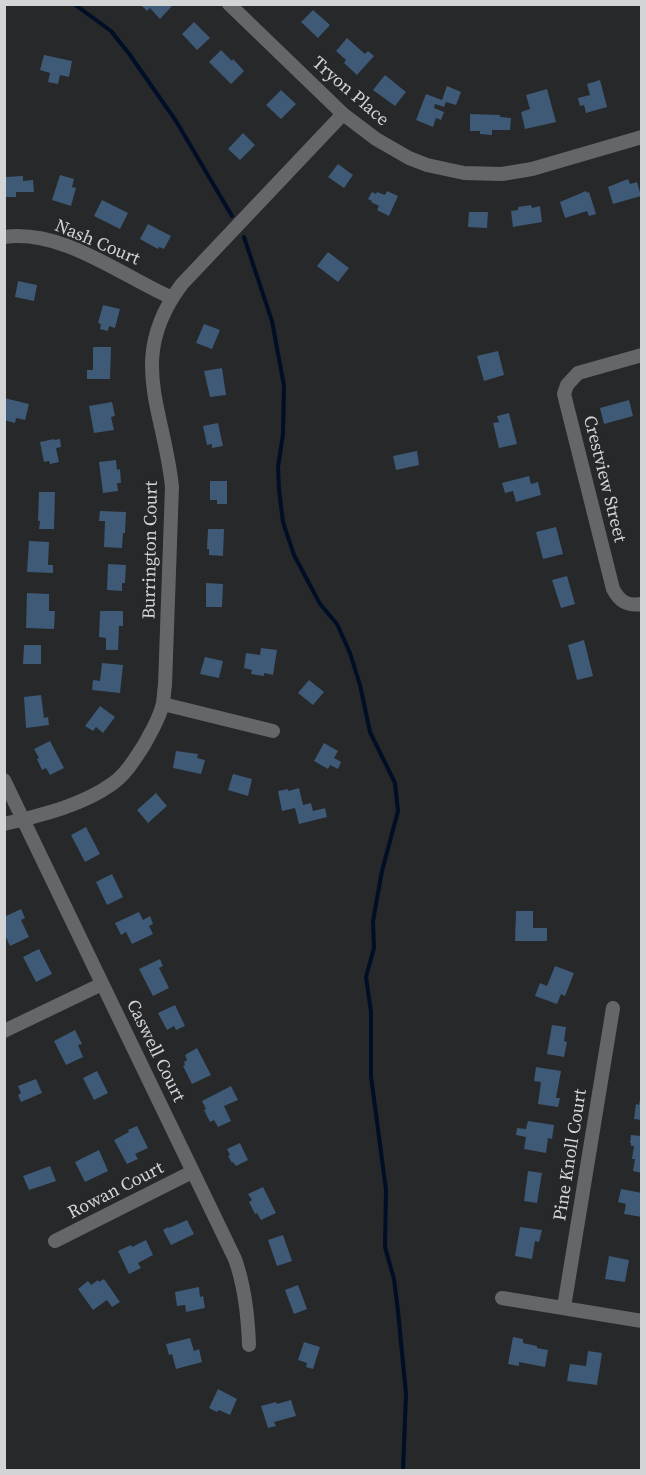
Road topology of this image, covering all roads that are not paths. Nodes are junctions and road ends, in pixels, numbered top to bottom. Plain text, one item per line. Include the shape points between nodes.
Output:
1 (229, 4) edge
2 (343, 114) junction
3 (642, 137) edge
4 (4, 237) edge
5 (171, 298) junction
6 (642, 355) edge
7 (642, 604) edge
8 (163, 704) junction
9 (273, 731) dead end
10 (4, 780) edge
11 (24, 819) junction
12 (4, 824) edge
13 (102, 984) junction
14 (613, 1008) dead end
15 (4, 1031) edge
16 (192, 1172) junction
17 (55, 1241) dead end
18 (502, 1298) dead end
19 (564, 1307) junction
20 (642, 1321) edge
21 (249, 1345) dead end

1 - 2 street, Tryon Place
2 - 3 street, Tryon Place via 409,158 445,170 483,175 532,169
2 - 5 street, Burrington Court
4 - 5 street, Nash Court via 28,236 64,244
5 - 8 street, Burrington Court via 156,334 151,367 154,402 172,487
6 - 7 street, Crestview Street via 578,373 564,394 613,589 626,604
8 - 9 street
8 - 11 street, Burrington Court via 136,758 113,783 68,806
10 - 11 street, Caswell Court
11 - 12 street, Burrington Court
11 - 13 street, Caswell Court
13 - 15 street
13 - 16 street, Caswell Court
14 - 19 street, Pine Knoll Court
16 - 17 street, Rowan Court
16 - 21 street, Caswell Court via 240,1273
18 - 19 street
19 - 20 street

